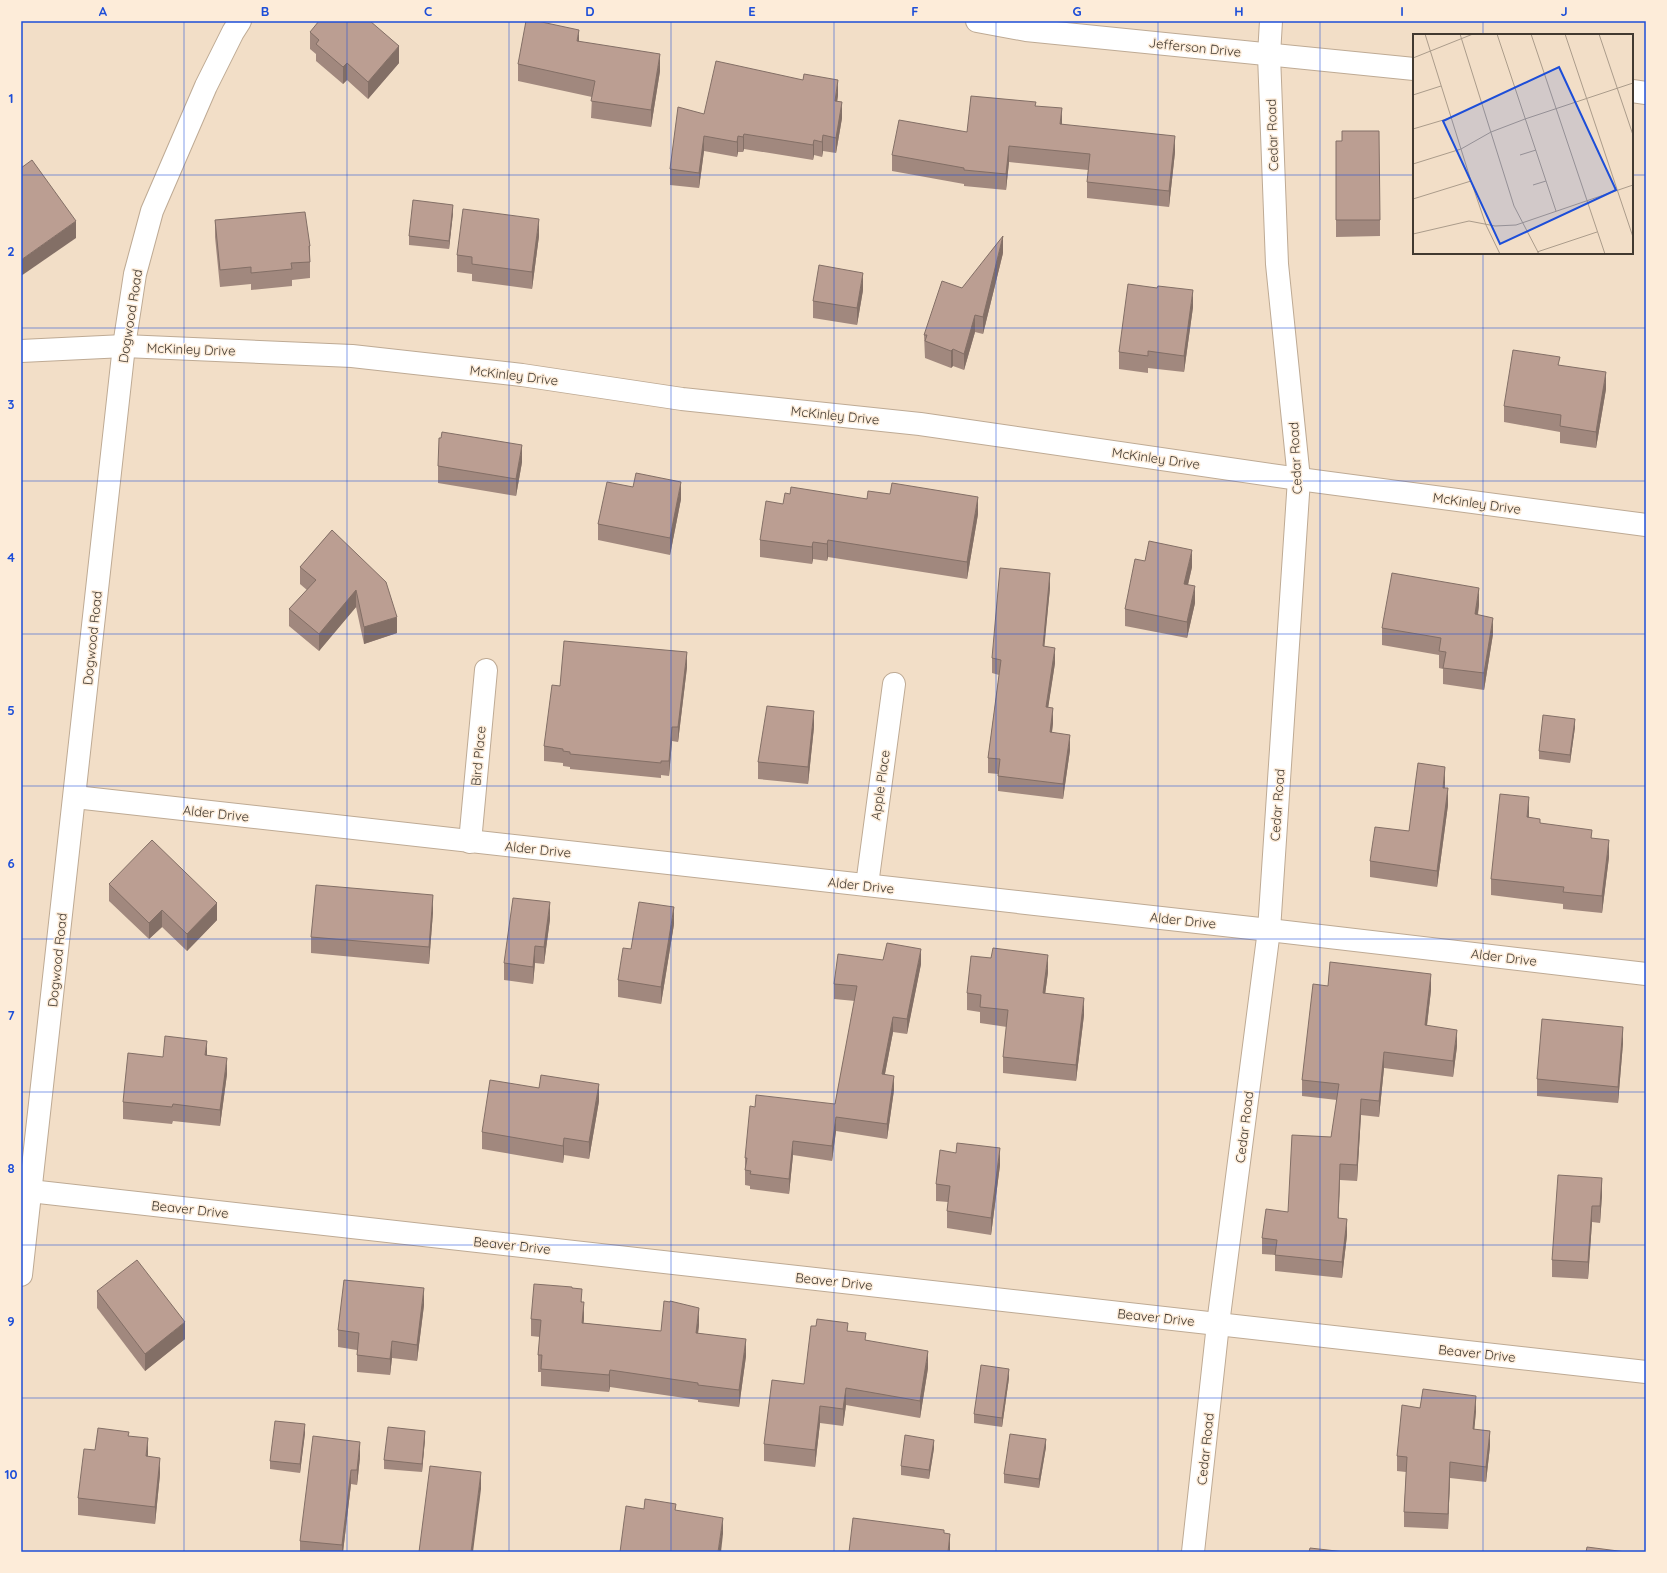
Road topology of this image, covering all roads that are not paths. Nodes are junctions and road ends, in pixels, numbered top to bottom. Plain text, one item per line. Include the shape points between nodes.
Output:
1 (240, 21) edge
2 (977, 21) edge
3 (1271, 21) edge
4 (1269, 55) junction
5 (1413, 69) edge
6 (1633, 91) edge
7 (1646, 93) edge
8 (124, 346) junction
9 (21, 351) edge
10 (1299, 479) junction
11 (1646, 525) edge
12 (486, 670) dead end
13 (894, 684) dead end
14 (75, 797) junction
15 (470, 842) junction
16 (867, 885) junction
17 (1269, 930) junction
18 (1646, 974) edge
19 (26, 1191) edge
20 (21, 1275) edge
21 (1218, 1324) junction
22 (1646, 1372) edge
23 (1193, 1552) edge

1 - 8 street, Dogwood Road via 206,86 152,211 135,274
2 - 4 street, Jefferson Drive via 1026,30
3 - 4 street, Cedar Road
4 - 5 street, Jefferson Drive
4 - 10 street, Cedar Road via 1277,264
6 - 7 street
8 - 9 street, McKinley Drive
8 - 10 street, McKinley Drive via 352,356 507,374 682,399 920,424
8 - 14 street, Dogwood Road
10 - 11 street, McKinley Drive
10 - 17 street, Cedar Road
12 - 15 street, Bird Place
13 - 16 street, Apple Place
14 - 15 street, Alder Drive
14 - 19 street, Dogwood Road
15 - 16 street, Alder Drive
16 - 17 street, Alder Drive
17 - 18 street, Alder Drive
17 - 21 street, Cedar Road
19 - 20 street, Dogwood Road
19 - 21 street, Beaver Drive
21 - 22 street, Beaver Drive
21 - 23 street, Cedar Road

